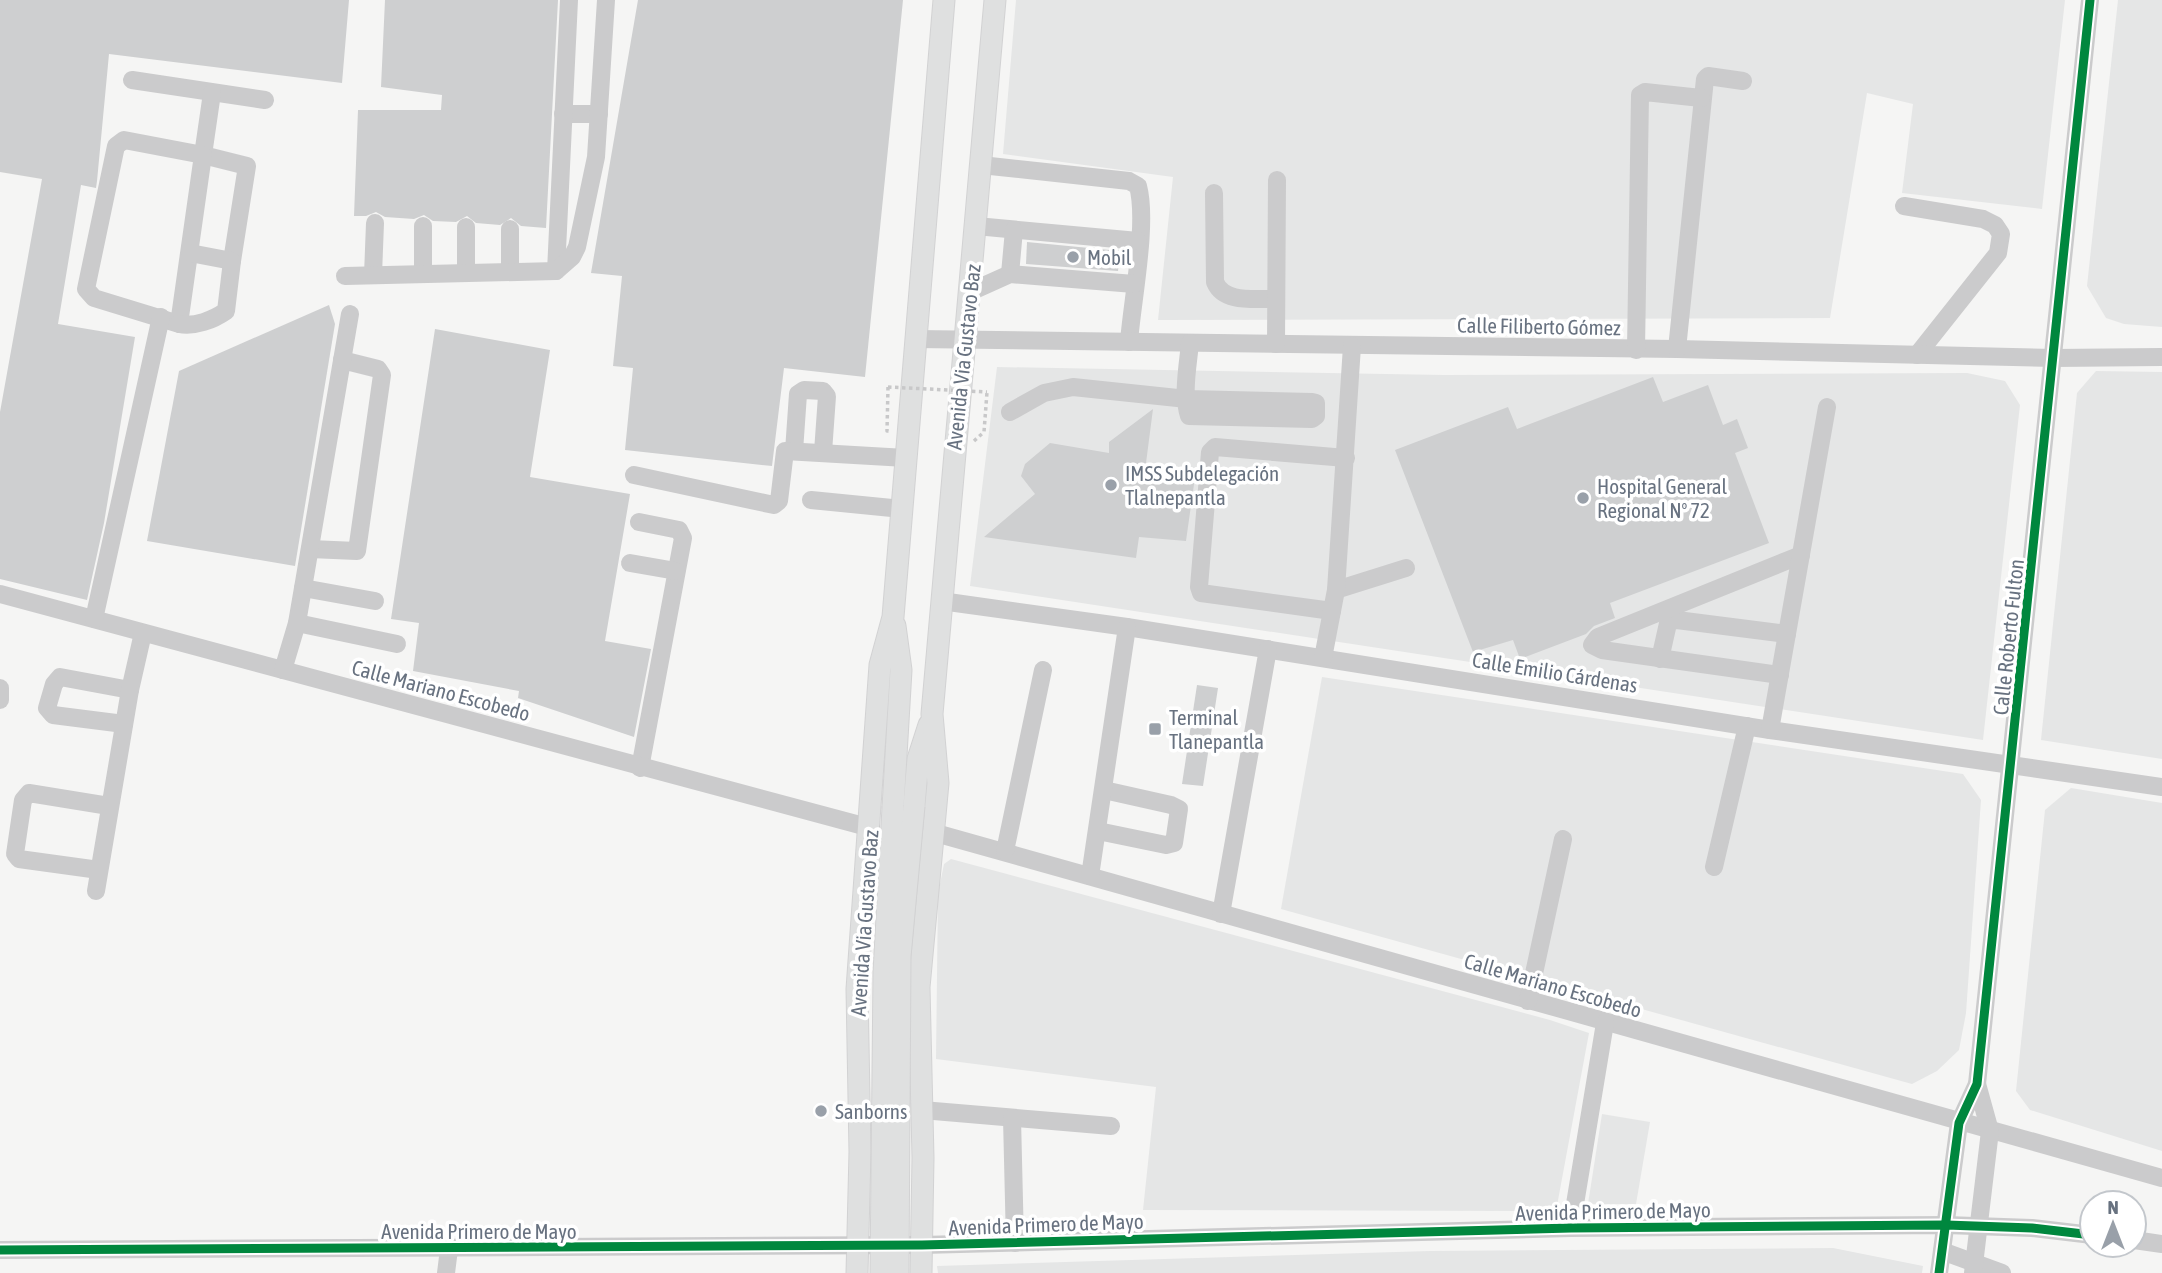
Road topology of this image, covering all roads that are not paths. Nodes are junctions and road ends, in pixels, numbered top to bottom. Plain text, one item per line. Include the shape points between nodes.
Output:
1 (569, 0) edge
2 (606, 0) edge
3 (944, 0) edge
4 (995, 0) edge
5 (2090, 0) edge
6 (132, 80) dead end
7 (1743, 81) dead end
8 (212, 93) junction
9 (1701, 98) junction
10 (265, 100) dead end
11 (563, 114) junction
12 (599, 114) junction
13 (203, 155) junction
14 (981, 165) junction
15 (1277, 180) dead end
16 (1214, 193) dead end
17 (1904, 206) dead end
18 (375, 223) dead end
19 (423, 226) dead end
20 (976, 226) junction
21 (466, 227) dead end
22 (510, 229) dead end
23 (1014, 230) junction
24 (1138, 241) junction
25 (190, 253) junction
26 (232, 261) junction
27 (556, 271) junction
28 (510, 272) junction
29 (466, 273) junction
30 (423, 274) junction
31 (1010, 274) junction
32 (373, 275) junction
33 (345, 276) dead end
34 (1134, 284) junction
35 (970, 292) junction
36 (1276, 299) junction
37 (350, 314) dead end
38 (162, 317) junction
39 (179, 324) junction
40 (915, 338) junction
41 (966, 339) junction
42 (1129, 342) junction
43 (1190, 343) junction
44 (1276, 344) junction
45 (1352, 346) junction
46 (1676, 349) junction
47 (1636, 350) junction
48 (1917, 355) junction
49 (2162, 357) edge
50 (2053, 358) junction
51 (342, 360) junction
52 (1187, 399) junction
53 (1827, 407) dead end
54 (1010, 412) dead end
55 (794, 451) junction
56 (823, 452) junction
57 (906, 458) junction
58 (1346, 458) junction
59 (634, 475) dead end
60 (811, 500) dead end
61 (902, 509) junction
62 (639, 522) dead end
63 (310, 548) junction
64 (1801, 555) junction
65 (630, 563) dead end
66 (1406, 568) dead end
67 (676, 571) junction
68 (303, 588) junction
69 (1336, 590) junction
70 (0, 594) edge
71 (375, 601) dead end
72 (941, 601) junction
73 (1332, 611) junction
74 (893, 617) junction
75 (1650, 617) junction
76 (94, 619) junction
77 (1669, 619) junction
78 (297, 623) junction
79 (1127, 627) junction
80 (144, 633) junction
81 (1787, 634) junction
82 (397, 644) dead end
83 (1268, 649) junction
84 (1324, 658) junction
85 (1660, 659) junction
86 (283, 670) junction
87 (1043, 670) dead end
88 (1780, 676) junction
89 (0, 688) edge
90 (130, 690) junction
91 (0, 699) edge
92 (932, 714) junction
93 (124, 724) junction
94 (1747, 726) junction
95 (1770, 730) junction
96 (2012, 764) junction
97 (640, 768) junction
98 (2162, 787) edge
99 (1104, 790) junction
100 (109, 806) junction
101 (904, 806) junction
102 (871, 828) junction
103 (1098, 831) junction
104 (932, 832) junction
105 (1563, 839) dead end
106 (1005, 851) junction
107 (1714, 867) dead end
108 (99, 870) junction
109 (1090, 876) junction
110 (96, 891) dead end
111 (1221, 914) junction
112 (1528, 1001) junction
113 (1605, 1023) junction
114 (1977, 1084) junction
115 (922, 1110) junction
116 (1012, 1118) junction
117 (1959, 1123) junction
118 (1111, 1126) dead end
119 (1990, 1131) junction
120 (860, 1152) junction
121 (923, 1158) junction
122 (2162, 1178) edge
123 (1946, 1225) junction
124 (1980, 1226) junction
125 (1571, 1228) junction
126 (2078, 1235) edge
127 (1015, 1243) junction
128 (922, 1245) junction
129 (858, 1246) junction
130 (449, 1249) junction
131 (0, 1250) edge
132 (1942, 1251) junction
133 (1974, 1267) edge
134 (446, 1273) edge
135 (857, 1273) edge
136 (881, 1273) edge
137 (898, 1273) edge
138 (921, 1273) edge
139 (1939, 1273) edge
140 (2002, 1273) edge

1 - 11 street
2 - 12 street
3 - 40 main road, Avenida Via Gustavo Baz
4 - 14 main road, Avenida Via Gustavo Baz
5 - 50 street, Calle Roberto Fulton
6 - 8 street
7 - 9 street via 1709,76
8 - 10 street
8 - 13 street
9 - 46 street
9 - 47 street via 1640,95
11 - 12 street
11 - 27 street
12 - 27 street via 596,158 577,247
13 - 25 street
13 - 26 street via 247,166
13 - 38 street via 124,140 116,146 86,289 94,298
14 - 20 main road, Avenida Via Gustavo Baz
14 - 24 street via 1129,181 1138,186 1141,197
15 - 36 street
16 - 36 street via 1219,291 1227,296
17 - 48 street via 1983,219 1996,225 2001,234 1998,253
18 - 32 street
19 - 30 street
20 - 23 street
20 - 35 main road, Avenida Via Gustavo Baz
21 - 29 street
22 - 28 street
23 - 24 street
23 - 31 street
24 - 34 street
25 - 26 street
25 - 39 street
26 - 39 street via 226,311 190,326
27 - 28 street
28 - 29 street
29 - 30 street
30 - 32 street
31 - 34 street
31 - 35 street
32 - 33 street
34 - 42 street
35 - 41 main road, Avenida Via Gustavo Baz
36 - 44 street
37 - 51 street
38 - 39 street
38 - 76 street
40 - 41 street, Calle Filiberto Gómez
40 - 57 main road, Avenida Via Gustavo Baz
41 - 42 street, Calle Filiberto Gómez
41 - 72 main road, Avenida Via Gustavo Baz
42 - 43 street, Calle Filiberto Gómez
43 - 44 street, Calle Filiberto Gómez
43 - 52 street
44 - 45 street, Calle Filiberto Gómez
45 - 47 street, Calle Filiberto Gómez
45 - 58 street
46 - 47 street, Calle Filiberto Gómez
46 - 48 street, Calle Filiberto Gómez
48 - 50 street, Calle Filiberto Gómez
49 - 50 street, Calle Filiberto Gómez
50 - 96 street, Calle Roberto Fulton
51 - 63 street
51 - 63 street via 378,369 382,375 356,551
52 - 52 street via 1191,417 1312,419 1317,406 1312,402
52 - 54 street via 1059,388
53 - 64 street
55 - 56 street
55 - 56 street via 798,394 824,391
55 - 59 street via 785,451 779,502 774,505
56 - 57 street
57 - 61 main road, Avenida Via Gustavo Baz
58 - 69 street
58 - 73 street via 1215,446 1210,452 1201,593
60 - 61 street
61 - 74 main road, Avenida Via Gustavo Baz
62 - 67 street via 682,533
63 - 68 street
64 - 75 street
64 - 81 street
65 - 67 street
66 - 69 street
67 - 97 street
68 - 71 street
68 - 78 street
69 - 73 street
70 - 76 street, Calle Mariano Escobedo
72 - 79 street, Calle Emilio Cárdenas
72 - 92 main road, Avenida Via Gustavo Baz
73 - 84 street
74 - 101 main road, Avenida Via Gustavo Baz via 901,670
74 - 102 main road, Avenida Via Gustavo Baz via 880,665
75 - 77 street
75 - 85 street via 1598,637 1592,645
76 - 80 street, Calle Mariano Escobedo
77 - 81 street
77 - 85 street
78 - 82 street
78 - 86 street
79 - 83 street, Calle Emilio Cárdenas
79 - 99 street
80 - 86 street, Calle Mariano Escobedo
80 - 90 street
81 - 88 street
83 - 84 street, Calle Emilio Cárdenas
83 - 111 street
84 - 94 street, Calle Emilio Cárdenas
85 - 88 street
86 - 97 street, Calle Mariano Escobedo
87 - 106 street
88 - 95 street
89 - 91 street
90 - 93 street
90 - 93 street via 60,677 47,708 53,715
92 - 101 main road, Avenida Via Gustavo Baz
92 - 104 main road, Avenida Via Gustavo Baz via 938,783
93 - 100 street
94 - 95 street, Calle Emilio Cárdenas
94 - 107 street
95 - 96 street, Calle Emilio Cárdenas
96 - 98 street, Calle Emilio Cárdenas
96 - 114 street, Calle Roberto Fulton
97 - 102 street, Calle Mariano Escobedo
99 - 103 street
99 - 103 street via 1179,809 1177,837 1166,845
100 - 108 street
100 - 108 street via 29,793 23,800 15,854 19,859
101 - 136 main road, Avenida Via Gustavo Baz, bridge via 884,985
101 - 137 main road, Avenida Via Gustavo Baz, bridge
102 - 120 main road, Avenida Via Gustavo Baz via 856,989
103 - 109 street
104 - 106 street, Calle Mariano Escobedo
104 - 115 main road, Avenida Via Gustavo Baz via 919,987
105 - 112 street
106 - 109 street, Calle Mariano Escobedo
108 - 110 street
109 - 111 street, Calle Mariano Escobedo
111 - 112 street, Calle Mariano Escobedo
112 - 113 street, Calle Mariano Escobedo
113 - 117 street, Calle Mariano Escobedo
113 - 125 street
114 - 117 street, Calle Roberto Fulton
114 - 119 street, Calle Roberto Fulton
115 - 116 street
115 - 121 main road, Avenida Via Gustavo Baz
116 - 118 street
116 - 127 street
117 - 119 street, Calle Mariano Escobedo
117 - 123 street, Calle Roberto Fulton
119 - 122 street, Calle Mariano Escobedo
119 - 124 street, Calle Roberto Fulton
120 - 121 main road via 864,1162 884,1170 897,1170
120 - 129 main road, Avenida Via Gustavo Baz
121 - 128 main road, Avenida Via Gustavo Baz
123 - 124 street, Avenida Primero de Mayo
123 - 125 street, Avenida Primero de Mayo
123 - 132 street, Calle Roberto Fulton
124 - 126 street, Avenida Primero de Mayo
124 - 133 street, Calle Roberto Fulton
125 - 127 street, Avenida Primero de Mayo
127 - 128 street, Avenida Primero de Mayo
128 - 129 street, Avenida Primero de Mayo
128 - 138 main road, Avenida Via Gustavo Baz
129 - 130 street, Avenida Primero de Mayo
129 - 135 main road, Avenida Via Gustavo Baz
130 - 131 street, Avenida Primero de Mayo
130 - 134 street
132 - 133 street
132 - 139 street, Calle Roberto Fulton
133 - 140 street

